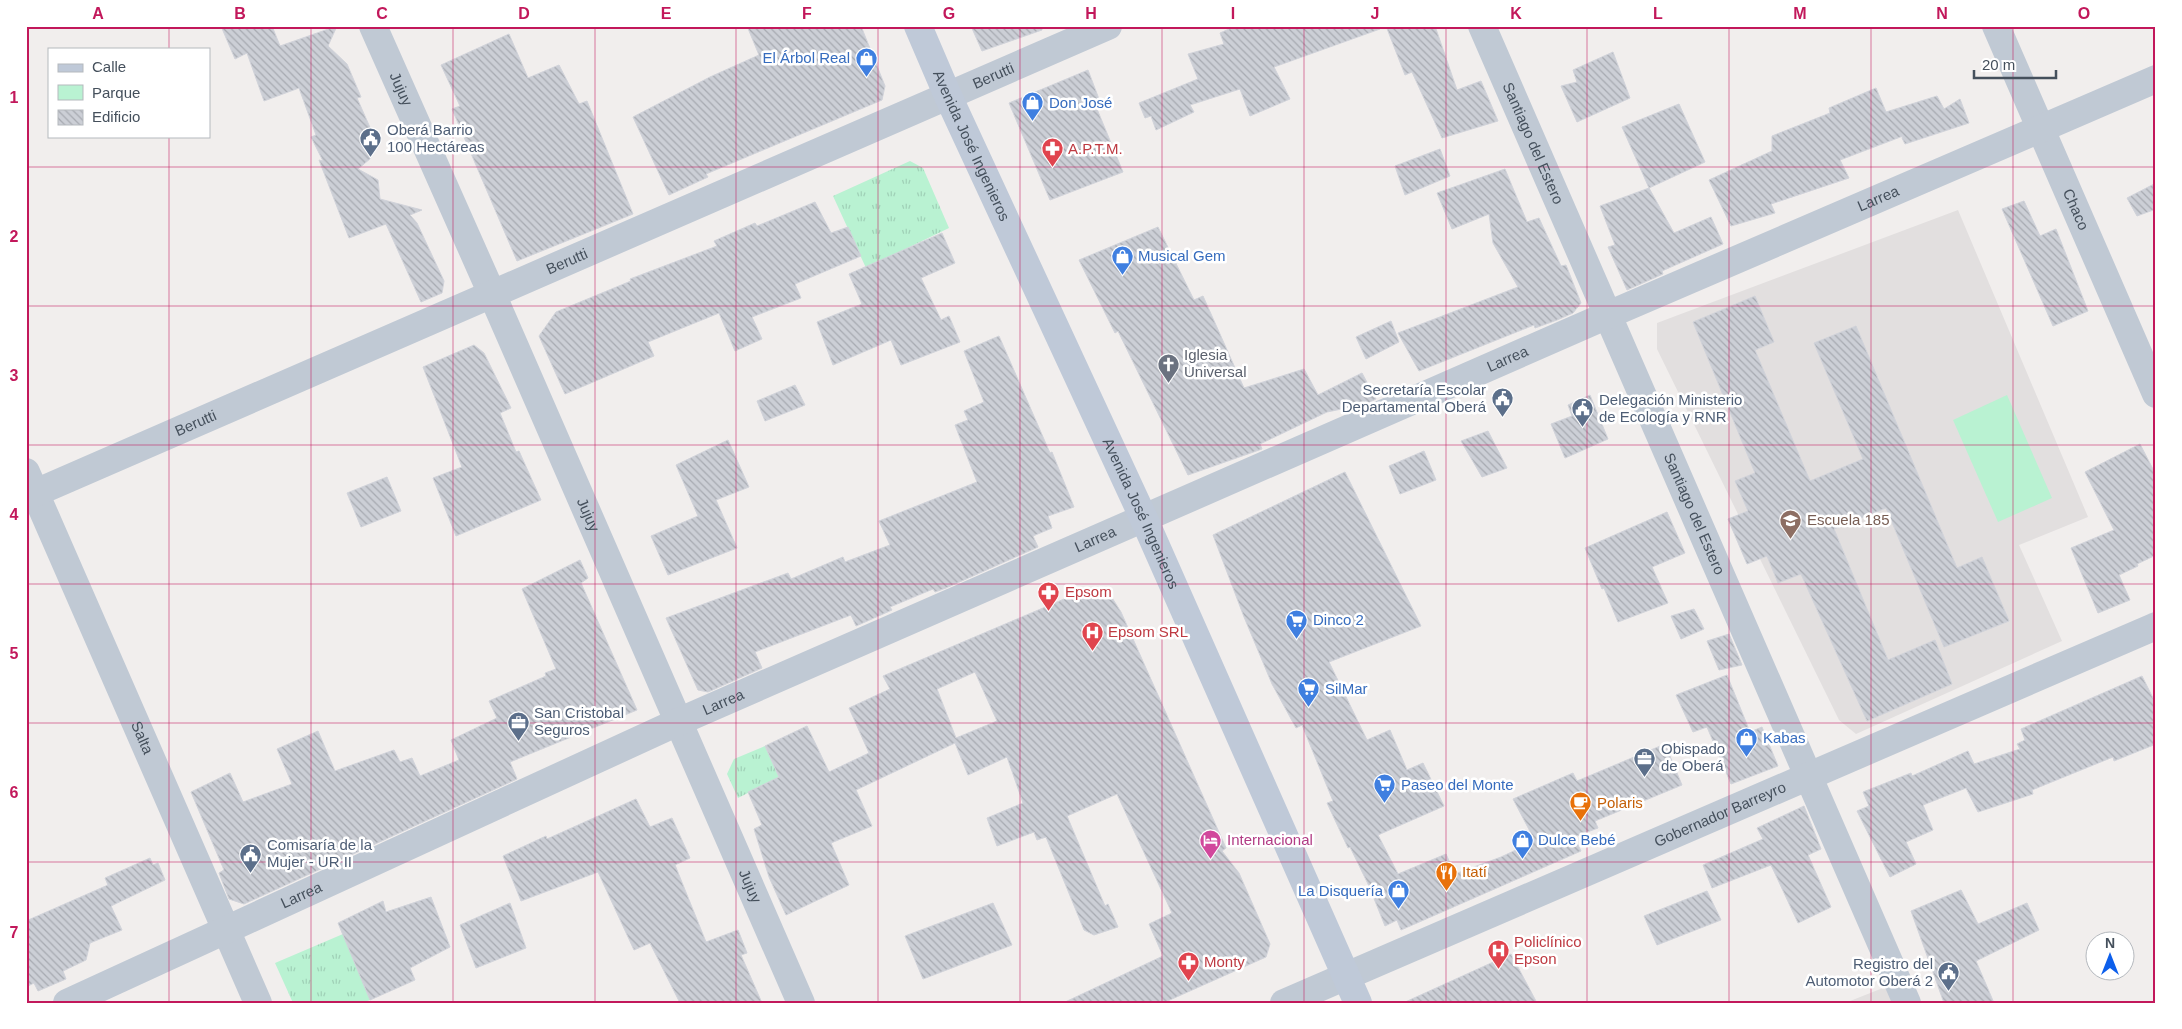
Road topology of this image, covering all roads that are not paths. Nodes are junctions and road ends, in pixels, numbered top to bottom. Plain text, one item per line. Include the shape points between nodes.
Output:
1 (373, 26) edge
2 (918, 26) edge
3 (1108, 26) edge
4 (1482, 26) edge
5 (1996, 26) edge
6 (2156, 78) edge
7 (948, 96) junction
8 (2040, 128) junction
9 (492, 294) junction
10 (1608, 315) junction
11 (2156, 394) edge
12 (29, 487) edge
13 (1144, 519) junction
14 (2156, 626) edge
15 (678, 722) junction
16 (1808, 777) junction
17 (226, 930) junction
18 (1346, 976) junction
19 (67, 1003) edge
20 (258, 1003) edge
21 (801, 1003) edge
22 (1284, 1003) edge
23 (1358, 1003) edge
24 (1907, 1003) edge

1 - 9 street, Jujuy
2 - 7 main road, Avenida José Ingenieros
3 - 7 street, Berutti
4 - 10 street, Santiago del Estero
5 - 8 street, Chaco
6 - 8 street, Larrea
7 - 9 street, Berutti
7 - 13 main road, Avenida José Ingenieros
8 - 10 street, Larrea
8 - 11 street, Chaco
9 - 12 street, Berutti
9 - 15 street, Jujuy
10 - 13 street, Larrea
10 - 16 street, Santiago del Estero
12 - 17 street, Salta
13 - 15 street, Larrea
13 - 18 main road, Avenida José Ingenieros
14 - 16 street, Gobernador Barreyro
15 - 17 street, Larrea
15 - 21 street, Jujuy
16 - 18 street, Gobernador Barreyro
16 - 24 street, Santiago del Estero
17 - 19 street, Larrea
17 - 20 street, Salta
18 - 22 street, Gobernador Barreyro
18 - 23 main road, Avenida José Ingenieros

